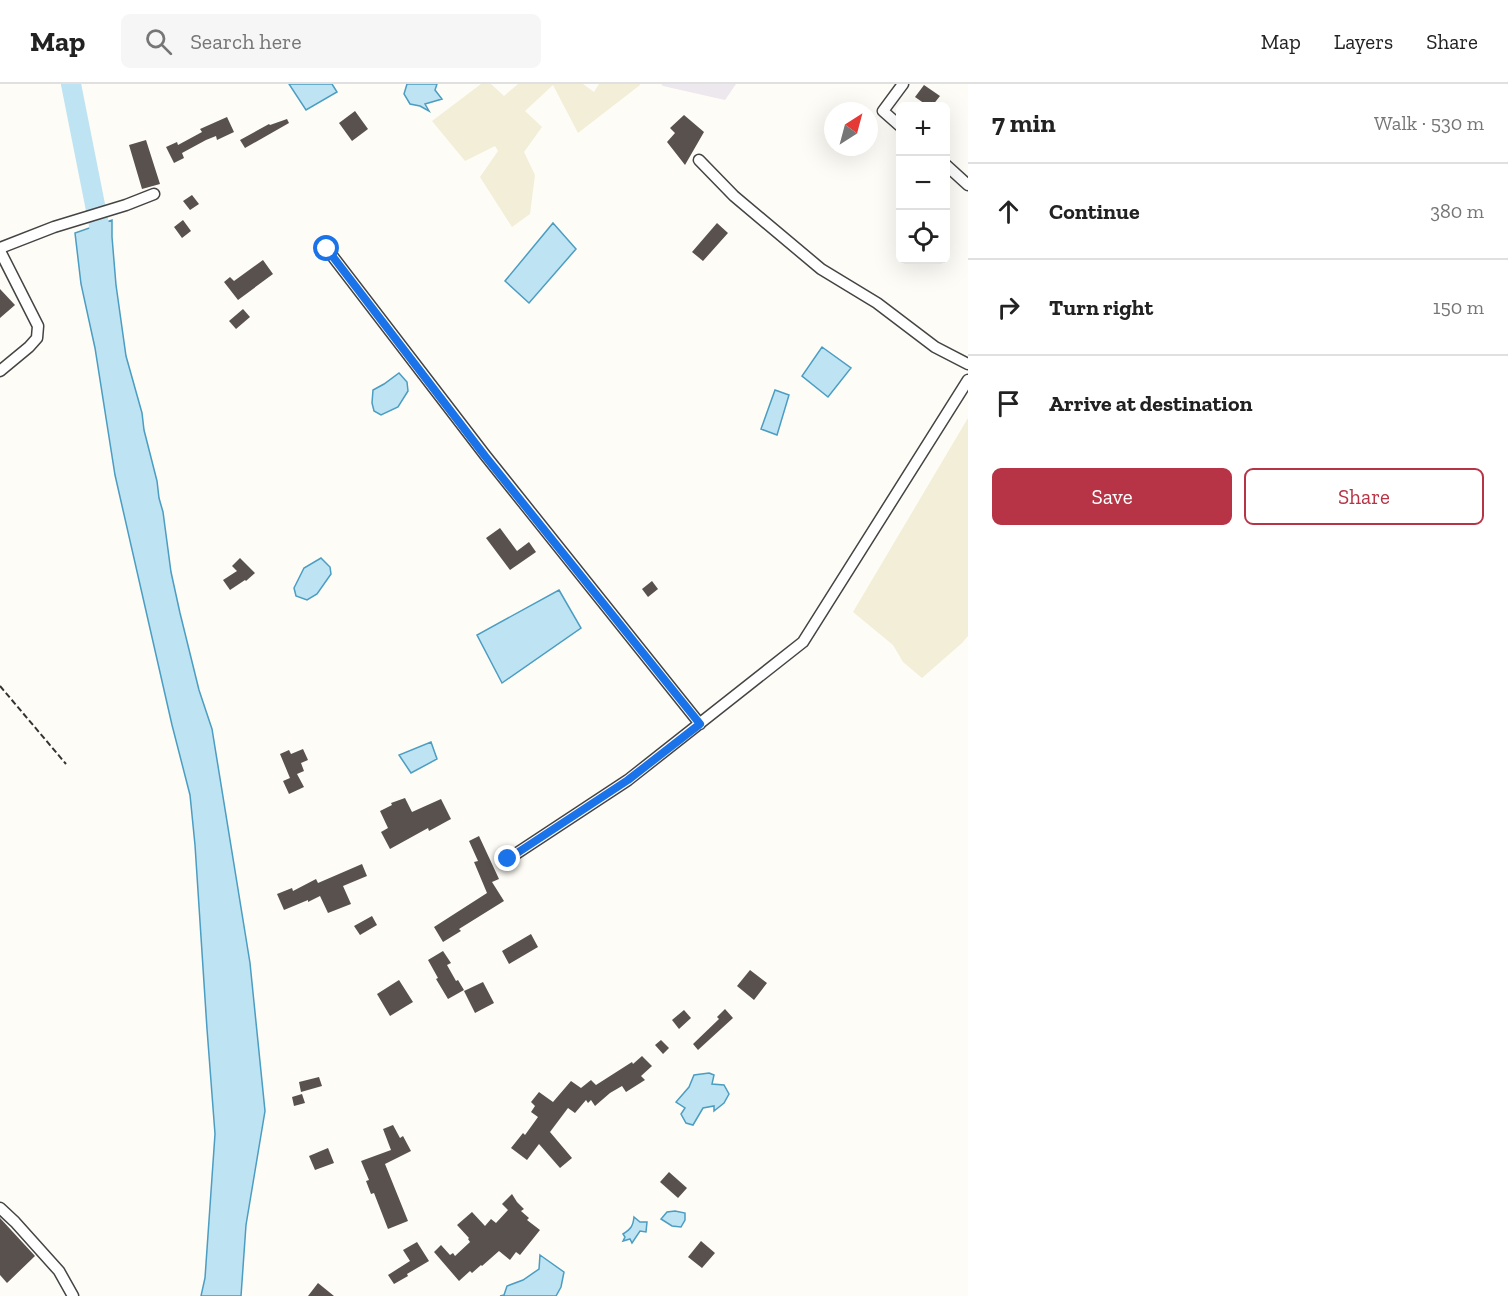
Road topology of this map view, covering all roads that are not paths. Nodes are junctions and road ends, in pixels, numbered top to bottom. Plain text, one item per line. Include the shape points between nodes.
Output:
1 (903, 84) edge
2 (896, 122) edge
3 (699, 160) dead end
4 (950, 169) edge
5 (968, 185) edge
6 (154, 194) dead end
7 (0, 249) edge
8 (327, 249) dead end
9 (968, 364) edge
10 (0, 371) edge
11 (968, 380) edge
12 (700, 724) junction
13 (508, 859) dead end
14 (0, 1208) edge
15 (73, 1296) edge

1 - 2 street via 883,111
3 - 9 street via 734,196 821,269 877,303 935,347
4 - 5 street
6 - 7 street
7 - 10 street via 38,326 37,338
8 - 12 street via 485,456
11 - 12 street via 803,642
12 - 13 street via 628,780
14 - 15 street via 59,1271

